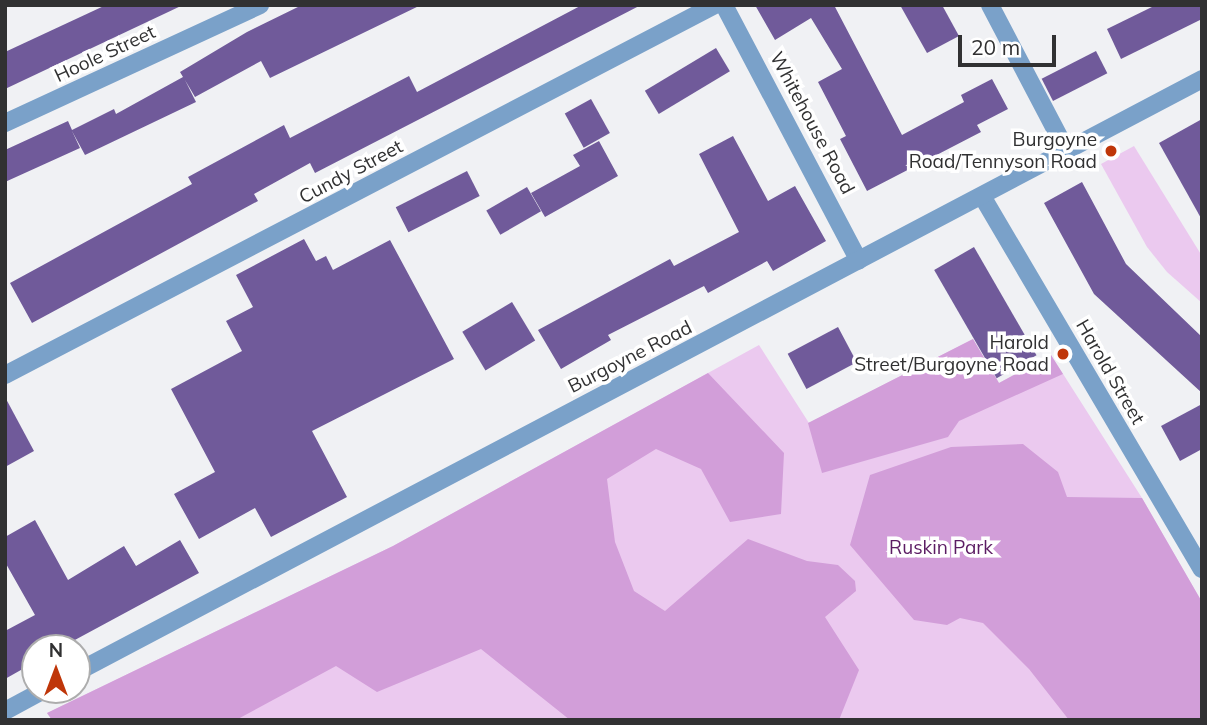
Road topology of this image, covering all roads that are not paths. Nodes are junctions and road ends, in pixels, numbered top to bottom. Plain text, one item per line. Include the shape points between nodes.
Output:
1 (260, 5) edge
2 (715, 5) edge
3 (724, 5) edge
4 (990, 5) edge
5 (1202, 79) edge
6 (5, 123) edge
7 (1066, 150) junction
8 (982, 196) junction
9 (859, 261) junction
10 (5, 375) edge
11 (1199, 558) edge
12 (91, 665) edge
13 (21, 702) edge
14 (5, 710) edge

1 - 6 street, Hoole Street
2 - 10 street, Cundy Street
3 - 9 street, Whitehouse Road via 770,84
4 - 7 street
5 - 7 street, Burgoyne Road
7 - 8 street, Burgoyne Road
8 - 9 street, Burgoyne Road
8 - 11 street, Harold Street
9 - 12 street, Burgoyne Road
13 - 14 street

